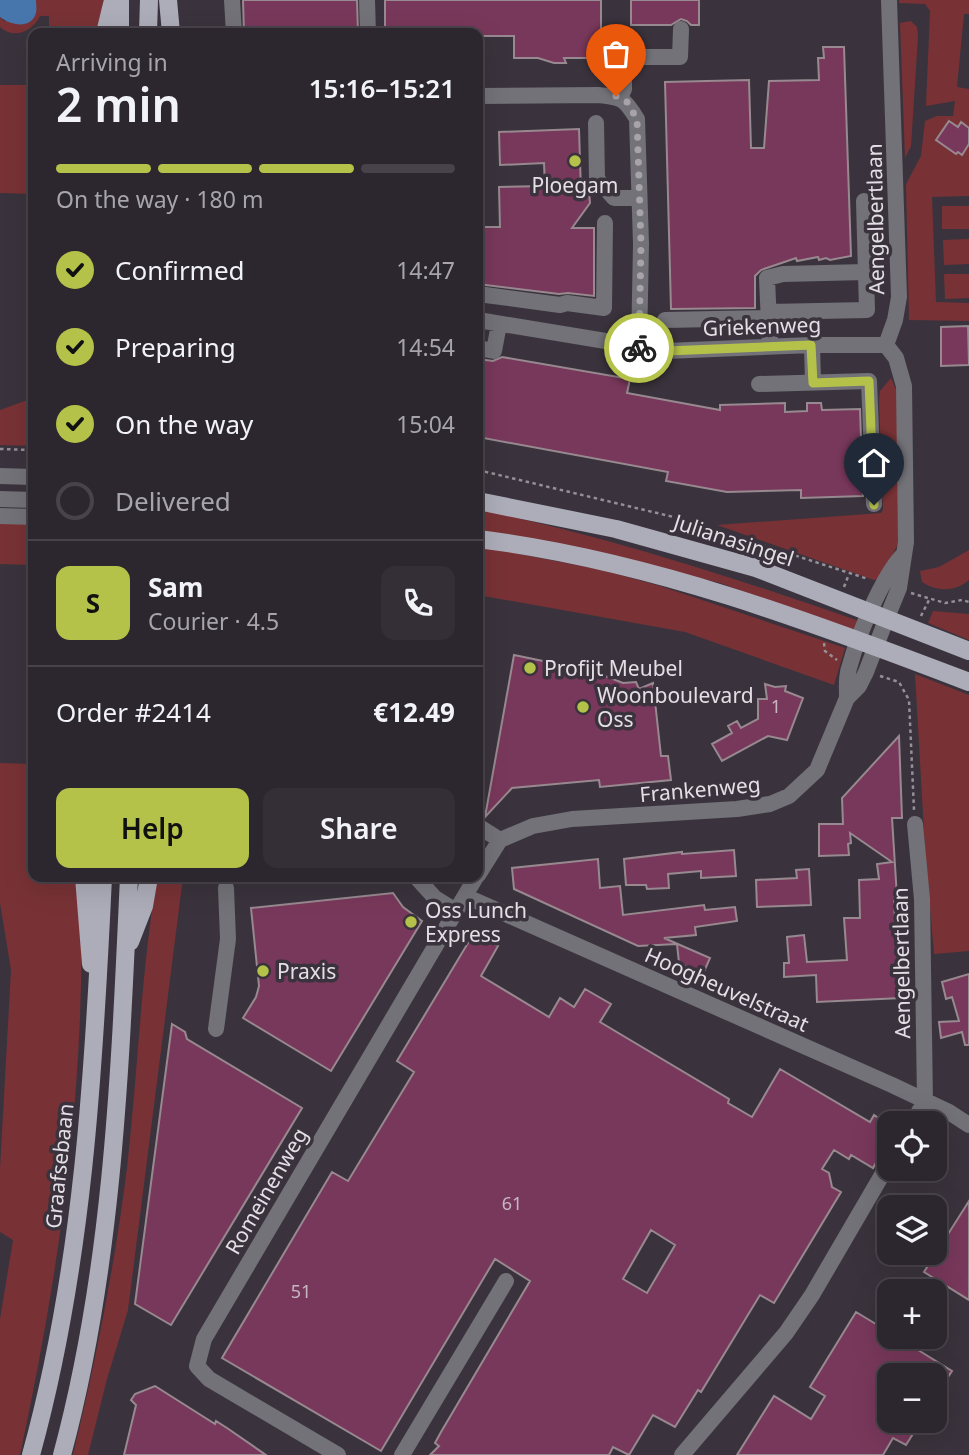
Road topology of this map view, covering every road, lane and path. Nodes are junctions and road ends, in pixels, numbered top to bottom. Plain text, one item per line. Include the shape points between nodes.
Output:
1 (113, 0) edge
2 (120, 0) edge
3 (149, 0) edge
4 (168, 0) edge
5 (232, 0) edge
6 (367, 0) edge
7 (889, 0) edge
8 (106, 28) edge
9 (120, 28) edge
10 (148, 28) edge
11 (171, 28) edge
12 (234, 28) edge
13 (368, 28) edge
14 (681, 29) dead end
15 (483, 96) edge
16 (620, 98) junction
17 (596, 123) dead end
18 (639, 198) junction
19 (864, 201) dead end
20 (605, 223) dead end
21 (866, 272) junction
22 (483, 295) edge
23 (512, 300) junction
24 (768, 315) junction
25 (665, 320) dead end
26 (483, 321) edge
27 (504, 325) junction
28 (811, 345) junction
29 (886, 345) junction
30 (770, 347) junction
31 (639, 348) junction
32 (483, 349) edge
33 (813, 383) junction
34 (759, 384) dead end
35 (0, 449) edge
36 (28, 450) edge
37 (483, 471) edge
38 (0, 476) edge
39 (28, 477) edge
40 (0, 499) edge
41 (28, 500) edge
42 (483, 502) edge
43 (874, 505) dead end
44 (0, 516) edge
45 (28, 517) edge
46 (483, 540) edge
47 (903, 556) junction
48 (883, 584) junction
49 (969, 595) edge
50 (929, 599) dead end
51 (962, 600) junction
52 (969, 602) edge
53 (878, 617) junction
54 (868, 643) junction
55 (969, 651) edge
56 (899, 682) dead end
57 (969, 682) edge
58 (915, 824) joint
59 (483, 829) edge
60 (500, 839) junction
61 (483, 866) edge
62 (84, 882) edge
63 (103, 882) edge
64 (128, 882) edge
65 (148, 882) edge
66 (421, 882) edge
67 (473, 882) edge
68 (226, 888) dead end
69 (465, 896) junction
70 (456, 911) junction
71 (125, 955) junction
72 (97, 1009) junction
73 (216, 1029) dead end
74 (925, 1101) junction
75 (919, 1111) edge
76 (969, 1125) edge
77 (878, 1181) edge
78 (506, 1281) dead end
79 (31, 1455) edge
80 (62, 1455) edge
81 (338, 1455) edge
82 (402, 1455) edge
83 (682, 1455) edge

1 - 8 main road
2 - 9 main road
3 - 10 main road
4 - 11 main road
5 - 12 street
6 - 13 street
7 - 29 street, Aengelbertlaan via 899,297
14 - 16 street via 680,57 624,57
15 - 16 street
16 - 18 street via 637,119
17 - 18 street via 597,179 614,198
18 - 31 street
19 - 21 street
20 - 23 street via 604,308
21 - 24 street via 767,278
21 - 24 street via 867,310
22 - 23 street
23 - 27 street
24 - 25 street
24 - 30 street
26 - 27 street, Griekenweg
27 - 31 street, Griekenweg
27 - 32 street via 494,351
28 - 29 street, Griekenweg
28 - 30 street, Griekenweg
28 - 33 street
29 - 47 street via 896,358 904,386 907,531
30 - 31 street, Griekenweg
33 - 34 street
33 - 43 street via 869,381
35 - 36 path
37 - 48 path, Julianasingel via 682,519
38 - 39 street
40 - 41 street
42 - 53 main road, Julianasingel via 684,547 755,568
44 - 45 street
46 - 54 main road via 677,581
47 - 48 street
47 - 53 street via 899,588
48 - 53 street
49 - 51 path
50 - 51 path via 945,603
51 - 52 path
53 - 54 street, Frankenweg
53 - 55 main road, Julianasingel
54 - 57 main road
54 - 60 street, Frankenweg via 849,665 847,698 817,770 789,796 737,809 572,820 533,826
56 - 58 path via 909,700
58 - 74 street, Aengelbertlaan via 922,899
59 - 60 street
60 - 61 street
62 - 72 main road
63 - 72 main road, Graafsebaan
64 - 71 main road
65 - 71 main road
66 - 70 street
67 - 69 street
68 - 73 street via 228,939
69 - 70 street, Romeinenweg
69 - 74 street, Hoogheuvelstraat
70 - 81 street, Romeinenweg via 204,1339 197,1366 209,1378
71 - 80 main road via 106,1222
72 - 79 main road, Graafsebaan via 79,1212 66,1297
74 - 75 street
74 - 76 street, Hoogheuvelstraat
77 - 83 street via 786,1333
78 - 82 street

